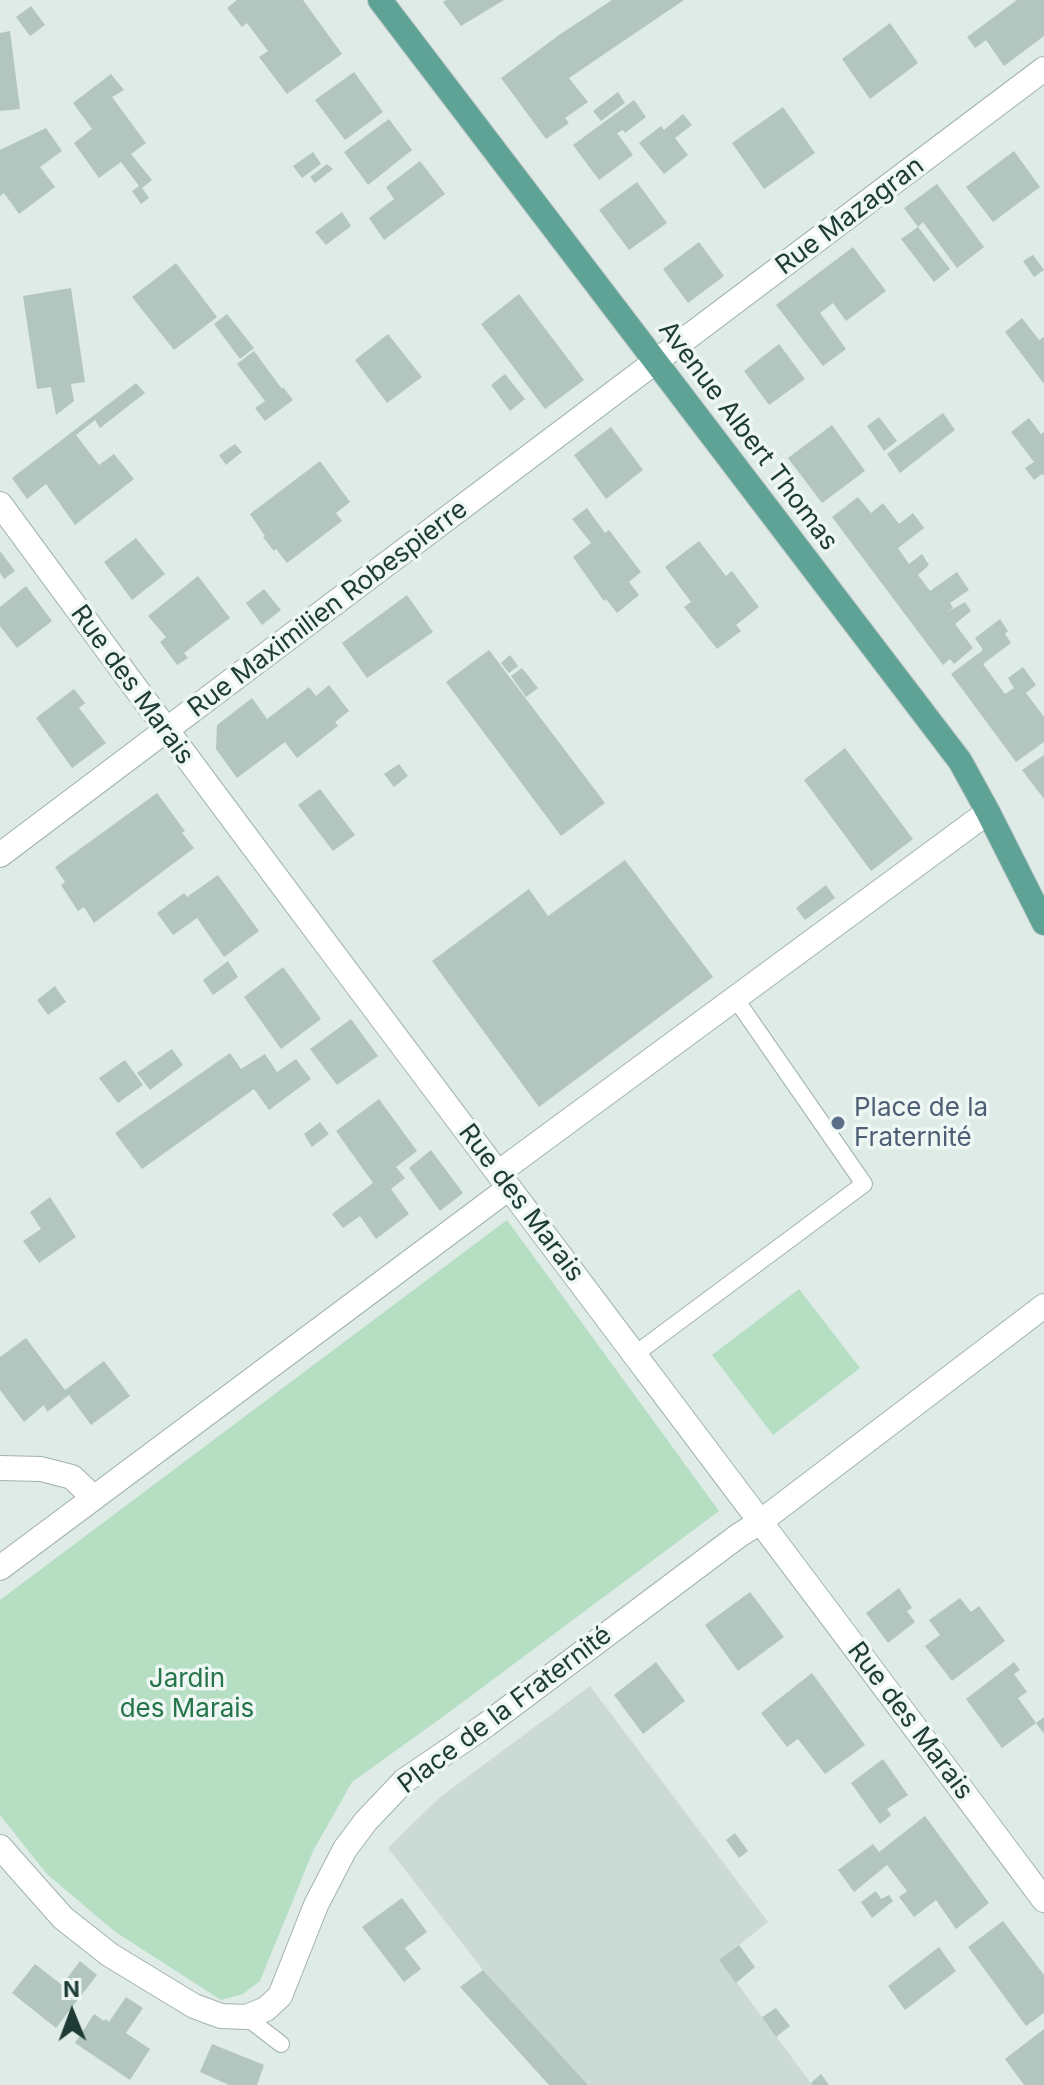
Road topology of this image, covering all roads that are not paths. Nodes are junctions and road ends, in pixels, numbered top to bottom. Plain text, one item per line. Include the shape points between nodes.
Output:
1 (380, 0) edge
2 (1044, 69) edge
3 (656, 362) junction
4 (0, 504) edge
5 (166, 730) junction
6 (988, 812) junction
7 (0, 855) edge
8 (1044, 923) edge
9 (735, 998) junction
10 (503, 1180) junction
11 (1044, 1306) edge
12 (634, 1355) junction
13 (0, 1468) edge
14 (94, 1498) junction
15 (760, 1522) junction
16 (0, 1568) edge
17 (0, 1847) edge
18 (1044, 1900) edge
19 (246, 2017) junction
20 (281, 2044) dead end

1 - 3 main road, Avenue Albert Thomas
2 - 3 street, Rue Mazagran
3 - 5 street, Rue Maximilien Robespierre
3 - 6 main road, Avenue Albert Thomas via 960,761
4 - 5 street, Rue des Marais
5 - 7 street, Rue Maximilien Robespierre
5 - 10 street, Rue des Marais
6 - 8 main road, Avenue Albert Thomas
6 - 9 street
9 - 10 street
9 - 12 lane via 864,1184
10 - 12 street, Rue des Marais
10 - 14 street
11 - 15 street, Place de la Fraternité
12 - 15 street, Rue des Marais
13 - 14 street via 41,1469 72,1477
14 - 16 street
15 - 18 street, Rue des Marais
15 - 19 street, Place de la Fraternité via 404,1781 345,1849 280,1996
17 - 19 street via 63,1918 110,1955 194,2006 221,2016
19 - 20 lane

